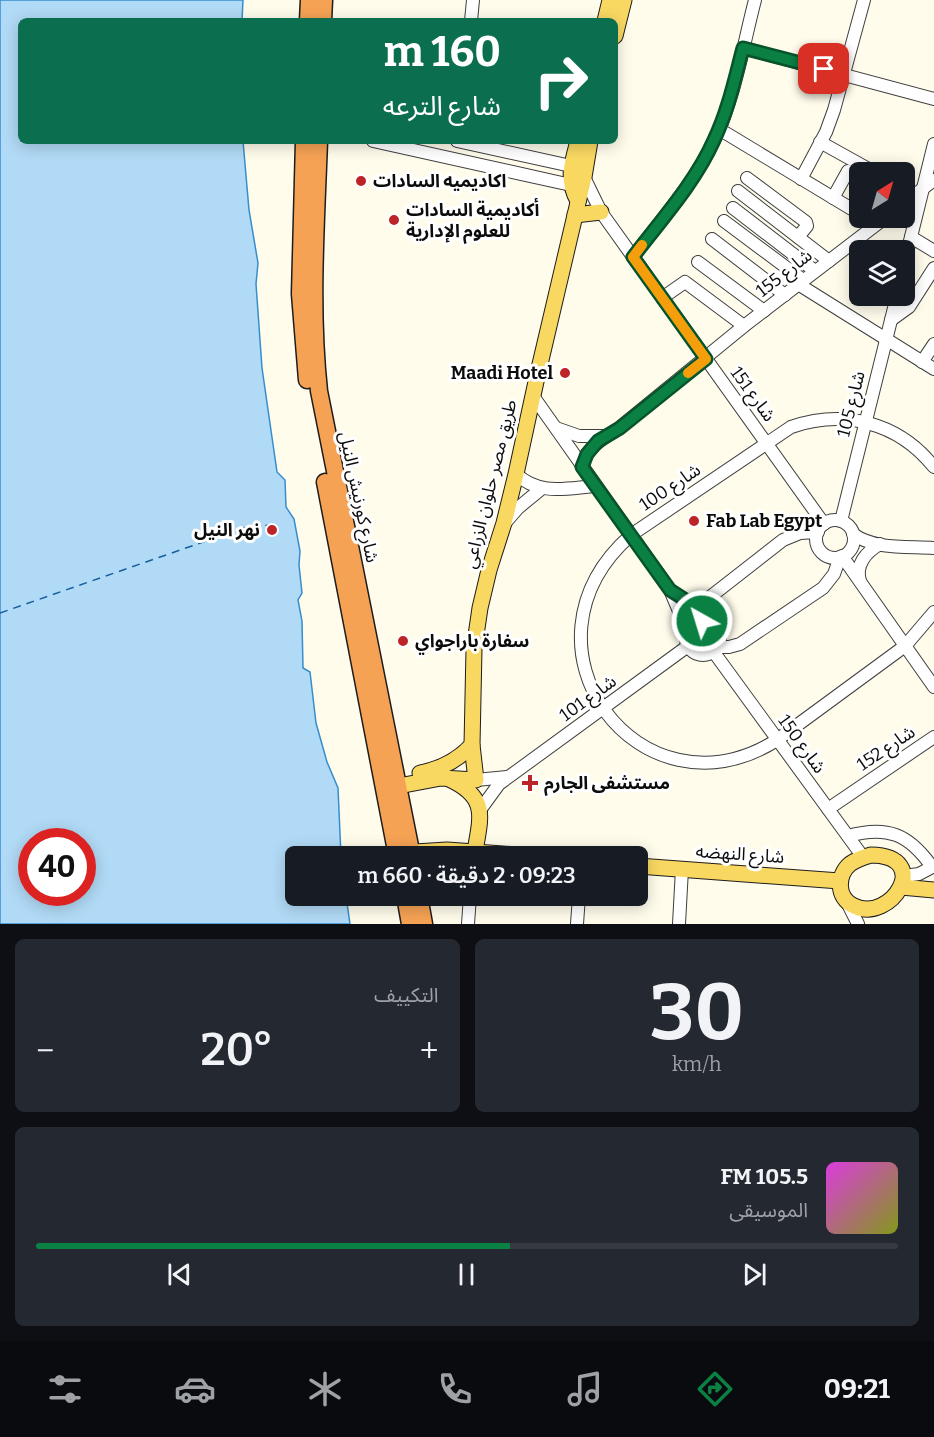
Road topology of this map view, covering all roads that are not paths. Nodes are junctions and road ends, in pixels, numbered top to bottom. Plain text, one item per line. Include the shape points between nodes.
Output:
1 (309, 0) edge
2 (324, 0) edge
3 (473, 0) edge
4 (610, 0) edge
5 (624, 0) edge
6 (755, 0) edge
7 (864, 0) edge
8 (308, 18) edge
9 (323, 18) edge
10 (471, 18) edge
11 (606, 18) edge
12 (618, 24) edge
13 (743, 48) junction
14 (844, 75) junction
15 (934, 99) edge
16 (719, 129) junction
17 (820, 142) junction
18 (304, 144) edge
19 (319, 144) edge
20 (387, 144) edge
21 (462, 144) edge
22 (471, 144) edge
23 (577, 144) edge
24 (589, 144) edge
25 (934, 144) edge
26 (463, 161) junction
27 (856, 162) edge
28 (572, 166) junction
29 (848, 171) dead end
30 (747, 178) dead end
31 (801, 178) junction
32 (934, 180) edge
33 (915, 187) edge
34 (738, 191) dead end
35 (915, 192) edge
36 (577, 193) junction
37 (833, 198) junction
38 (849, 207) edge
39 (733, 208) dead end
40 (601, 212) junction
41 (724, 221) dead end
42 (867, 228) edge
43 (911, 228) edge
44 (798, 237) junction
45 (911, 237) junction
46 (712, 239) dead end
47 (910, 240) edge
48 (934, 251) edge
49 (633, 257) junction
50 (829, 261) junction
51 (698, 262) dead end
52 (934, 267) edge
53 (815, 271) junction
54 (801, 282) junction
55 (784, 295) junction
56 (662, 298) junction
57 (894, 306) edge
58 (764, 311) junction
59 (891, 320) junction
60 (744, 326) junction
61 (885, 340) junction
62 (934, 344) edge
63 (706, 359) junction
64 (922, 362) junction
65 (934, 369) edge
66 (533, 396) junction
67 (864, 421) junction
68 (555, 427) junction
69 (604, 436) junction
70 (766, 443) junction
71 (582, 467) junction
72 (934, 467) edge
73 (516, 474) junction
74 (596, 486) junction
75 (541, 489) junction
76 (841, 522) junction
77 (504, 524) junction
78 (821, 528) junction
79 (853, 534) junction
80 (631, 535) junction
81 (879, 544) junction
82 (934, 548) edge
83 (841, 557) junction
84 (860, 581) junction
85 (670, 590) junction
86 (934, 612) edge
87 (700, 621) junction
88 (687, 630) junction
89 (688, 646) junction
90 (905, 646) junction
91 (715, 649) junction
92 (934, 687) edge
93 (604, 710) junction
94 (934, 737) edge
95 (777, 740) junction
96 (472, 745) junction
97 (428, 775) junction
98 (509, 777) junction
99 (446, 778) junction
100 (476, 780) junction
101 (390, 783) junction
102 (828, 809) junction
103 (480, 810) junction
104 (848, 836) junction
105 (402, 846) edge
106 (475, 846) edge
107 (863, 857) junction
108 (648, 867) edge
109 (933, 867) edge
110 (682, 869) junction
111 (840, 881) junction
112 (902, 882) junction
113 (934, 890) edge
114 (847, 902) junction
115 (407, 906) edge
116 (421, 906) edge
117 (469, 906) edge
118 (578, 906) edge
119 (852, 922) edge
120 (410, 924) edge
121 (424, 924) edge
122 (468, 924) edge
123 (577, 924) edge
124 (679, 924) edge

1 - 8 highway
2 - 9 highway
3 - 10 street
4 - 11 main road
5 - 12 main road
6 - 13 street
7 - 14 street
13 - 14 street
13 - 16 street
14 - 15 street
14 - 17 street
16 - 31 street
16 - 49 street via 694,175
17 - 27 street
17 - 31 street
18 - 101 highway, شارع كورنيش النيل via 300,294 305,368 315,432
19 - 101 highway, شارع كورنيش النيل via 313,299 319,391
20 - 26 street
21 - 26 street
22 - 28 street
23 - 28 main road, طريق مصر حلوان الزراعي
24 - 36 main road, طريق مصر حلوان الزراعي
25 - 33 street
26 - 36 street
28 - 36 main road, طريق مصر حلوان الزراعي
29 - 37 street
30 - 44 street via 806,222
31 - 37 street
32 - 35 street
34 - 44 street
36 - 40 street, شارع 151
36 - 40 main road via 587,212
36 - 66 main road, طريق مصر حلوان الزراعي
37 - 38 street
39 - 53 street
40 - 49 street, شارع 151
41 - 54 street
42 - 50 street, شارع 155
43 - 45 street
44 - 50 street
45 - 47 street
45 - 48 street
46 - 55 street
49 - 56 street, شارع 151
50 - 53 street, شارع 155
51 - 58 street
52 - 59 street via 909,307
53 - 54 street, شارع 155
54 - 55 street, شارع 155
54 - 61 street
55 - 58 street, شارع 155
56 - 60 street via 685,282
56 - 63 street, شارع 151
57 - 59 street, شارع 105
58 - 60 street, شارع 155
59 - 61 street, شارع 105
60 - 63 street, شارع 155
61 - 64 street
61 - 67 street, شارع 105
62 - 64 street
63 - 69 street, شارع 155 via 620,428
63 - 70 street, شارع 151
64 - 65 street
66 - 68 street
66 - 73 main road, طريق مصر حلوان الزراعي
67 - 70 street, شارع 100 via 835,418 805,422
67 - 72 street, شارع 100 via 905,439
67 - 76 street, شارع 105
68 - 69 street via 579,436
68 - 71 street
69 - 71 street, شارع 155 via 591,447
70 - 78 street, شارع 151
70 - 80 street, شارع 100
71 - 74 street
73 - 75 street
73 - 77 main road, طريق مصر حلوان الزراعي
74 - 75 street
74 - 80 street
75 - 77 street
76 - 78 street via 832,521
76 - 79 street
77 - 96 main road, طريق مصر حلوان الزراعي via 478,618
78 - 83 street via 817,538 819,549 828,556
78 - 87 street via 783,540 710,597
79 - 81 street
79 - 83 street via 852,547
80 - 85 street
80 - 93 street, شارع 100 via 616,548 594,580 581,617 586,675
81 - 82 street
81 - 84 street via 861,562
83 - 84 street
83 - 91 street via 822,588 740,644
84 - 90 street
85 - 87 street via 695,608
85 - 88 street
86 - 90 street, شارع 100
87 - 88 street
87 - 91 street via 711,622 717,629 720,638
88 - 89 street
89 - 91 street via 702,654
89 - 93 street, شارع 101
90 - 92 street
90 - 95 street, شارع 100
91 - 95 street, شارع 150
93 - 95 street, شارع 100 via 634,741 689,762 746,756
93 - 98 street, شارع 101
94 - 102 street, شارع 152
95 - 102 street, شارع 150
96 - 97 main road via 457,759
96 - 100 main road, طريق مصر حلوان الزراعي
97 - 99 main road
97 - 101 main road
98 - 100 street, شارع 101
98 - 103 street, شارع 101
99 - 100 main road
99 - 103 main road via 466,789
101 - 105 highway, شارع كورنيش النيل
102 - 104 street, شارع 150
103 - 106 main road
104 - 107 street, شارع 150
104 - 109 street via 870,831 892,833 917,848
107 - 111 main road via 848,866
107 - 112 main road via 888,856 902,868
108 - 110 main road, شارع النهضه
109 - 112 street
110 - 111 main road, شارع النهضه
110 - 124 street
111 - 114 main road
112 - 113 main road
112 - 114 main road via 890,900 874,908 855,907
114 - 119 street
115 - 120 highway
116 - 121 highway
117 - 122 street
118 - 123 street

